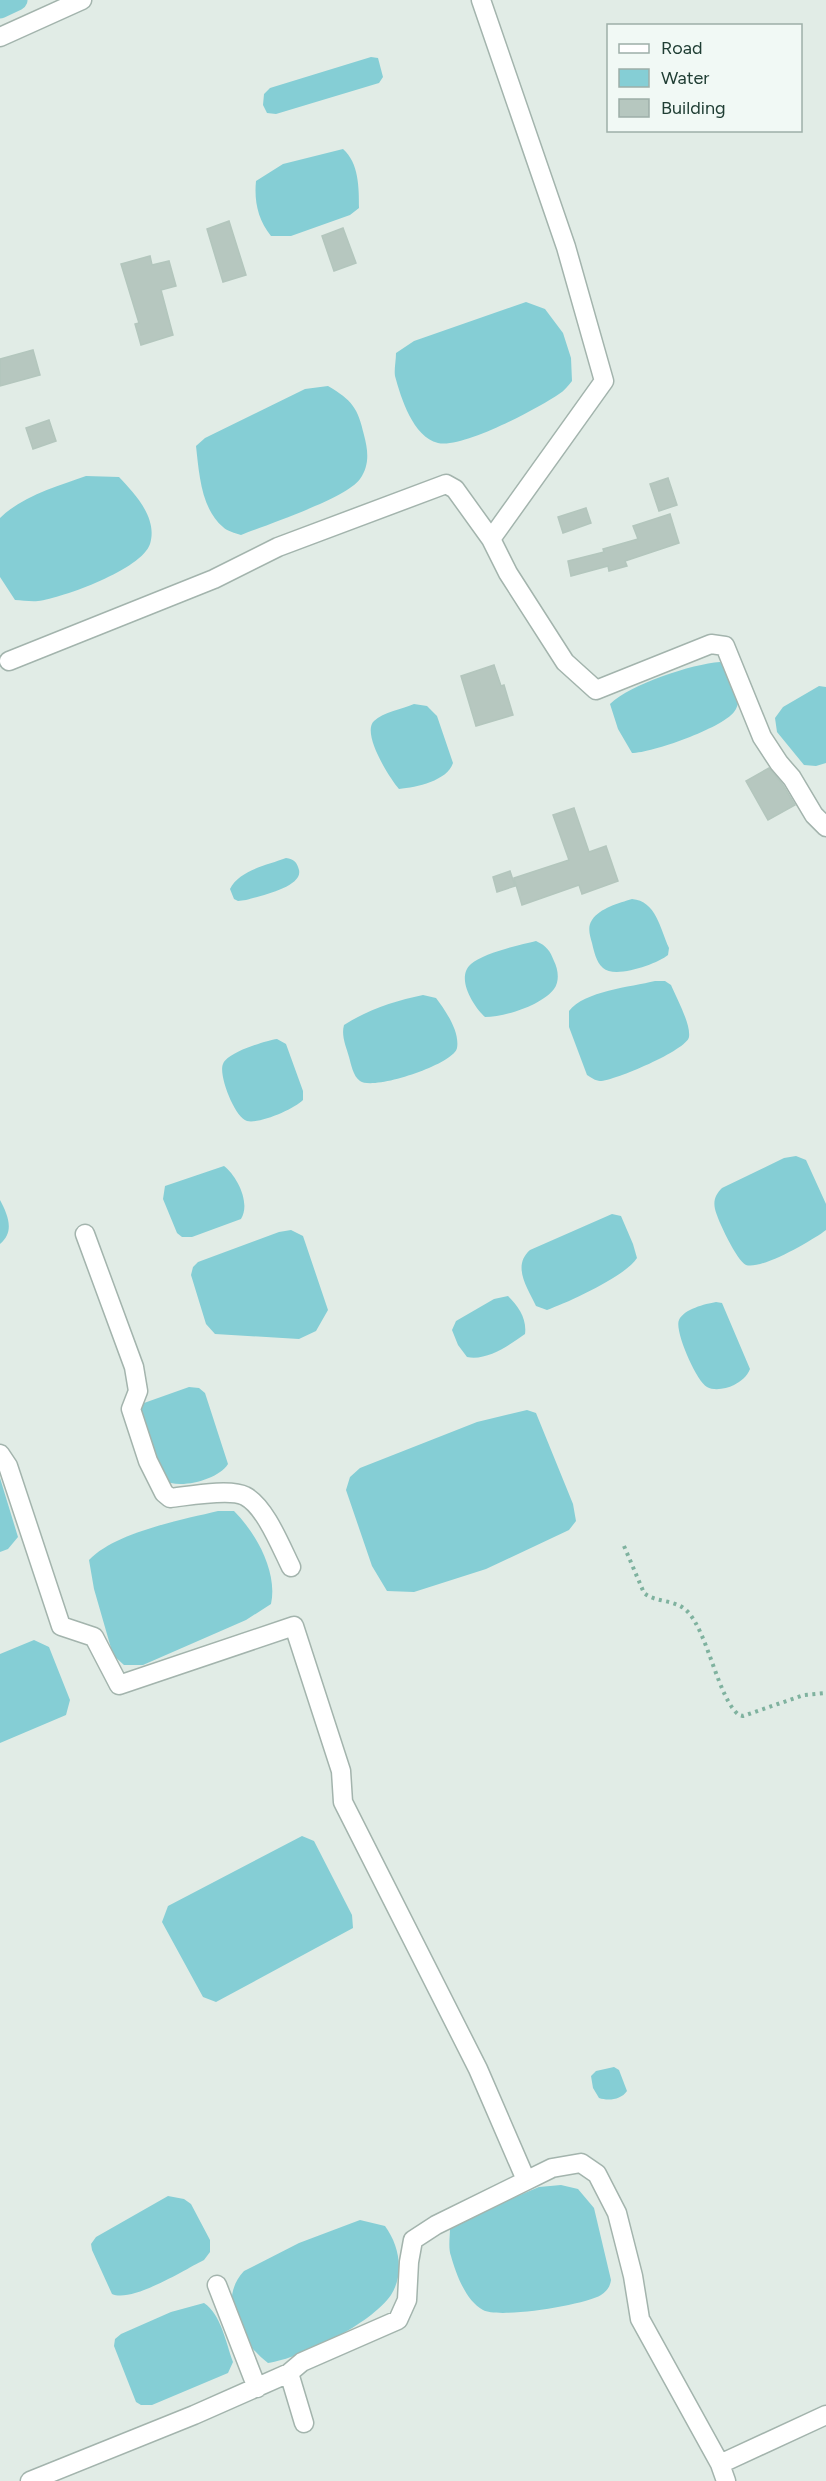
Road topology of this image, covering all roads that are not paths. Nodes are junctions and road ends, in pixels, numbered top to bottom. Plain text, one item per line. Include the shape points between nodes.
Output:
1 (82, 0) edge
2 (481, 0) edge
3 (0, 37) edge
4 (491, 539) junction
5 (9, 661) dead end
6 (826, 827) edge
7 (85, 1234) dead end
8 (0, 1454) edge
9 (291, 1567) dead end
10 (526, 2180) junction
11 (217, 2285) dead end
12 (289, 2373) junction
13 (257, 2388) junction
14 (826, 2415) edge
15 (304, 2423) dead end
16 (723, 2472) edge
17 (30, 2481) edge

1 - 3 street
2 - 4 street via 566,247 604,381
4 - 5 street via 455,489 446,484 434,487 278,547 214,579
4 - 6 street via 565,662 596,690 711,644 724,646 762,737
7 - 9 street via 134,1367 138,1391 131,1409 148,1461 164,1493 170,1498 212,1493 244,1495 269,1524
8 - 10 street via 8,1466 61,1626 94,1637 119,1685 294,1626 342,1771 343,1802 478,2069
10 - 12 street via 412,2240 407,2300 398,2320 302,2362
10 - 16 street via 552,2168 581,2163 597,2174 617,2213 640,2319
11 - 13 street
12 - 13 street
12 - 15 street
13 - 17 street
14 - 16 street

